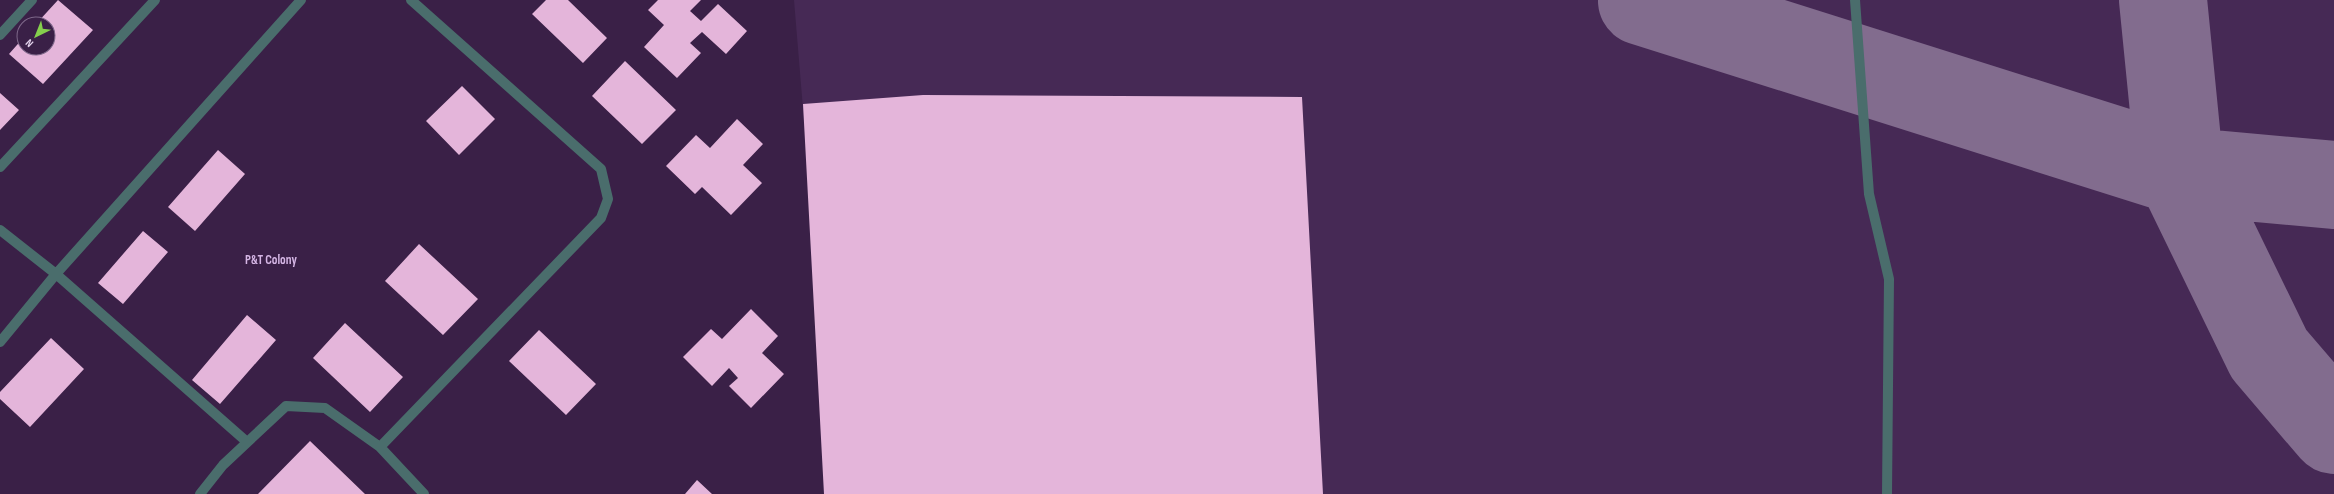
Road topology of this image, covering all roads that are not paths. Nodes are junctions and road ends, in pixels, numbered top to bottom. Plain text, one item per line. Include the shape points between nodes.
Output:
1 (32, 0) edge
2 (154, 0) edge
3 (301, 0) edge
4 (411, 0) edge
5 (1855, 0) edge
6 (0, 35) edge
7 (0, 167) edge
8 (0, 230) edge
9 (56, 274) junction
10 (0, 342) edge
11 (247, 442) junction
12 (380, 448) junction
13 (200, 494) edge
14 (424, 494) edge
15 (1887, 494) edge

1 - 6 street
2 - 7 street
3 - 9 street
4 - 12 street via 601,168 608,199 601,218
5 - 15 street via 1869,194 1889,279
8 - 9 street
9 - 10 street
9 - 11 street
11 - 12 street via 286,406 325,408
11 - 13 street via 223,465
12 - 14 street

